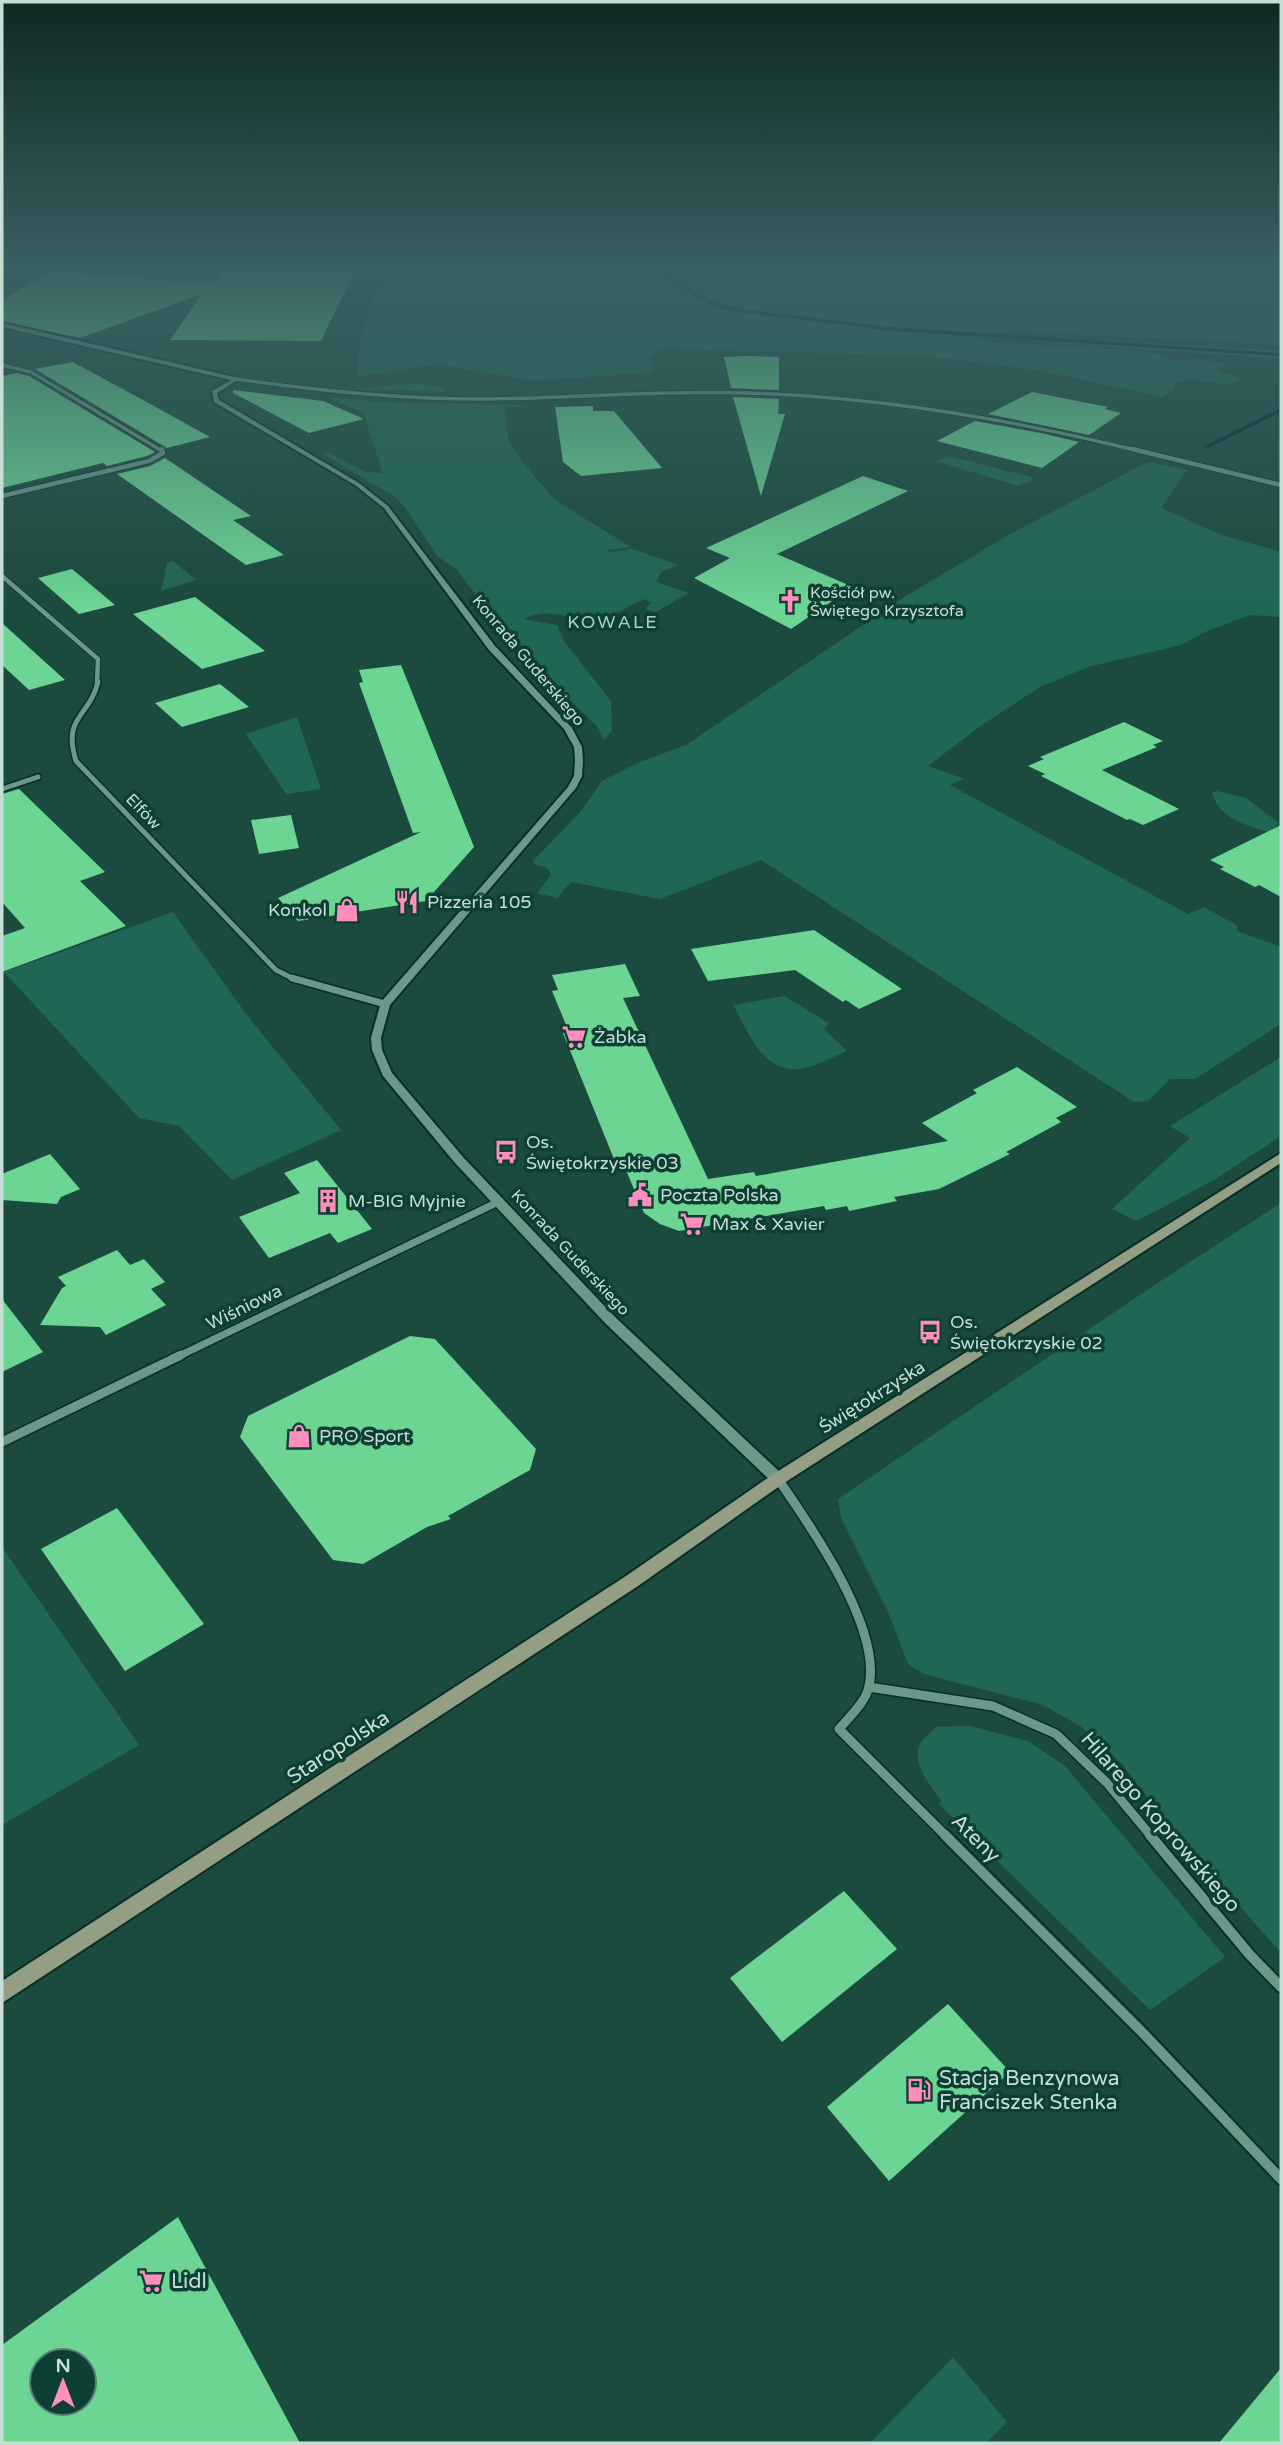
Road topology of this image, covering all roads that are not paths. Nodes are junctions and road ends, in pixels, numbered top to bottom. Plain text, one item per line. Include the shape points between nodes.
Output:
1 (46, 381) edge
2 (232, 381) edge
3 (251, 381) edge
4 (1281, 485) edge
5 (2, 496) edge
6 (2, 576) edge
7 (38, 777) dead end
8 (2, 789) edge
9 (385, 1004) junction
10 (1281, 1157) edge
11 (499, 1201) junction
12 (2, 1442) edge
13 (778, 1479) junction
14 (698, 1537) joint
15 (869, 1687) junction
16 (1281, 1987) edge
17 (2, 1993) edge
18 (1281, 2179) edge

1 - 5 street via 163,453 149,461
2 - 9 street, Konrada Guderskiego via 214,392 216,401 377,498 492,648 568,727 578,747 579,770 572,788
3 - 4 street via 415,398 695,393 860,400 1026,425
6 - 9 street, Elfów via 98,659 99,683 72,727 69,746 76,761 276,970 301,983
7 - 8 street
9 - 11 street, Konrada Guderskiego via 376,1038 387,1074
10 - 13 main road, Świętokrzyska
11 - 12 street, Wiśniowa
11 - 13 street, Konrada Guderskiego via 610,1320
13 - 14 main road, Świętokrzyska
13 - 15 street via 818,1537 863,1630 871,1660
14 - 17 main road, Staropolska
15 - 16 street, Hilarego Koprowskiego via 993,1706 1056,1734 1107,1783
15 - 18 street, Ateny via 839,1729 1143,2032

